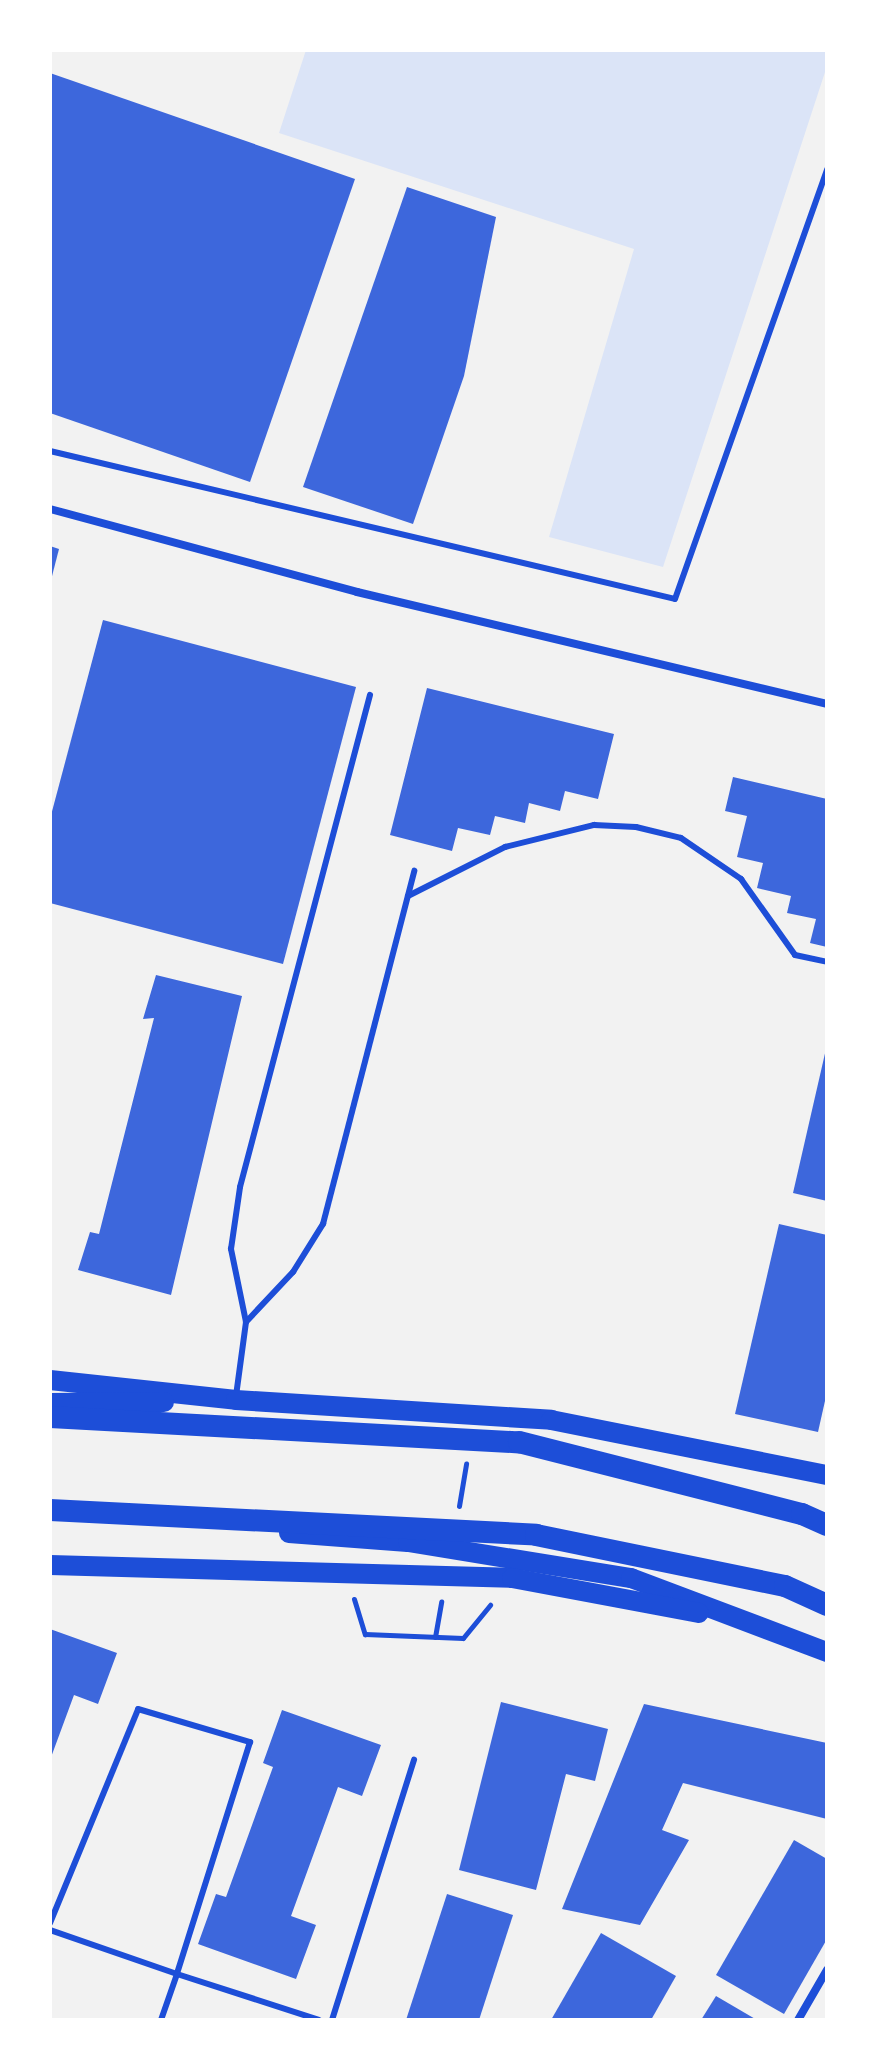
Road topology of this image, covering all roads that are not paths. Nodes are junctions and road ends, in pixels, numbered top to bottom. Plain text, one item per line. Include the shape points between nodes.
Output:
1 (827, 169) edge
2 (50, 451) edge
3 (50, 509) edge
4 (370, 695) dead end
5 (827, 704) edge
6 (414, 871) dead end
7 (408, 896) junction
8 (827, 962) edge
9 (246, 1322) junction
10 (50, 1380) edge
11 (236, 1400) junction
12 (50, 1403) edge
13 (50, 1417) edge
14 (827, 1475) edge
15 (50, 1514) edge
16 (827, 1525) edge
17 (50, 1565) edge
18 (827, 1605) edge
19 (758, 1623) junction
20 (827, 1652) edge
21 (414, 1760) dead end
22 (50, 1923) edge
23 (50, 1930) edge
24 (827, 1970) edge
25 (177, 1974) junction
26 (161, 2020) edge
27 (319, 2020) edge
28 (332, 2020) edge
29 (798, 2020) edge

1 - 2 lane via 675,599
3 - 5 street via 357,592
4 - 9 lane via 240,1187 231,1249
6 - 7 lane
7 - 8 lane via 505,847 594,825 636,827 681,838 741,879 795,955
7 - 9 lane via 323,1224 293,1272
9 - 11 lane
10 - 11 main road
11 - 12 main road
11 - 14 main road via 551,1420
13 - 16 highway via 519,1442 802,1514
15 - 18 highway via 536,1535 785,1586
15 - 19 main road via 408,1542 631,1578
17 - 19 main road via 512,1578
19 - 20 main road
21 - 28 lane
22 - 25 lane via 138,1709 250,1742
23 - 25 lane
24 - 29 street
25 - 26 lane
25 - 27 lane

